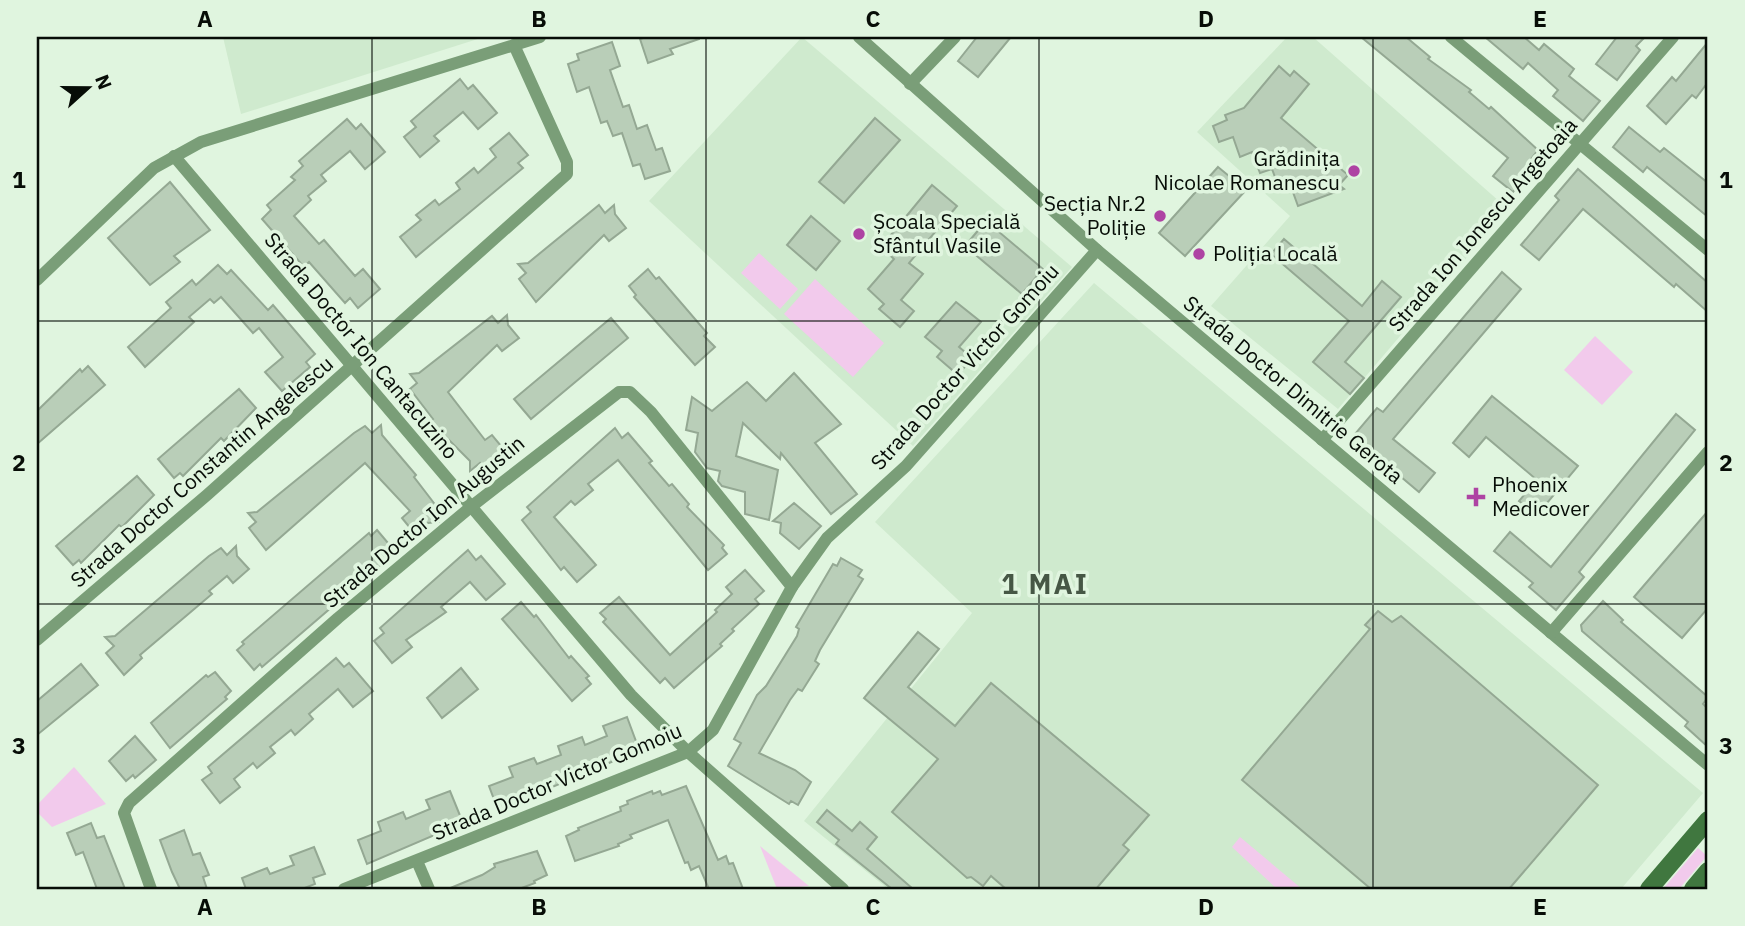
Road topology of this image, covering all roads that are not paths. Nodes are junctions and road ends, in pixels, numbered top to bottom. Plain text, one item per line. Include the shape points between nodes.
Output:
1 (540, 37) edge
2 (859, 37) edge
3 (955, 37) edge
4 (1451, 37) edge
5 (1673, 37) edge
6 (513, 45) junction
7 (910, 84) junction
8 (1579, 143) junction
9 (174, 156) junction
10 (1097, 250) junction
11 (1708, 250) edge
12 (37, 280) edge
13 (352, 367) junction
14 (1322, 440) junction
15 (1708, 452) edge
16 (472, 506) junction
17 (792, 587) junction
18 (1551, 633) junction
19 (37, 640) edge
20 (688, 752) junction
21 (1708, 765) edge
22 (1704, 833) edge
23 (417, 861) junction
24 (1708, 871) edge
25 (838, 888) edge
26 (150, 889) edge
27 (344, 889) edge
28 (429, 889) edge
29 (1649, 889) edge
30 (1693, 889) edge

1 - 6 street
2 - 7 street, Strada Doctor Dimitrie Gerota
3 - 7 street
4 - 8 street
5 - 8 street, Strada Ion Ionescu Argetoaia
6 - 9 street via 201,142
6 - 13 street, Strada Doctor Constantin Angelescu via 567,162 567,174
7 - 10 street, Strada Doctor Dimitrie Gerota
8 - 11 street
8 - 14 street, Strada Ion Ionescu Argetoaia
9 - 12 street via 154,167
9 - 13 street, Strada Doctor Ion Cantacuzino
10 - 14 street, Strada Doctor Dimitrie Gerota
10 - 17 street, Strada Doctor Victor Gomoiu via 906,467 827,538
13 - 16 street, Strada Doctor Ion Cantacuzino
13 - 19 street, Strada Doctor Constantin Angelescu
14 - 18 street, Strada Doctor Dimitrie Gerota
15 - 18 street
16 - 17 street, Strada Doctor Ion Augustin via 608,397 630,392
16 - 20 street, Strada Doctor Ion Cantacuzino via 631,695
16 - 26 street, Strada Doctor Ion Augustin via 129,803 124,813
17 - 20 street, Strada Doctor Victor Gomoiu via 713,730
18 - 21 street, Strada Doctor Dimitrie Gerota
20 - 23 street, Strada Doctor Victor Gomoiu
20 - 25 street, Strada Doctor Ion Cantacuzino
22 - 29 main road
23 - 27 street, Strada Doctor Victor Gomoiu
23 - 28 street
24 - 30 main road

